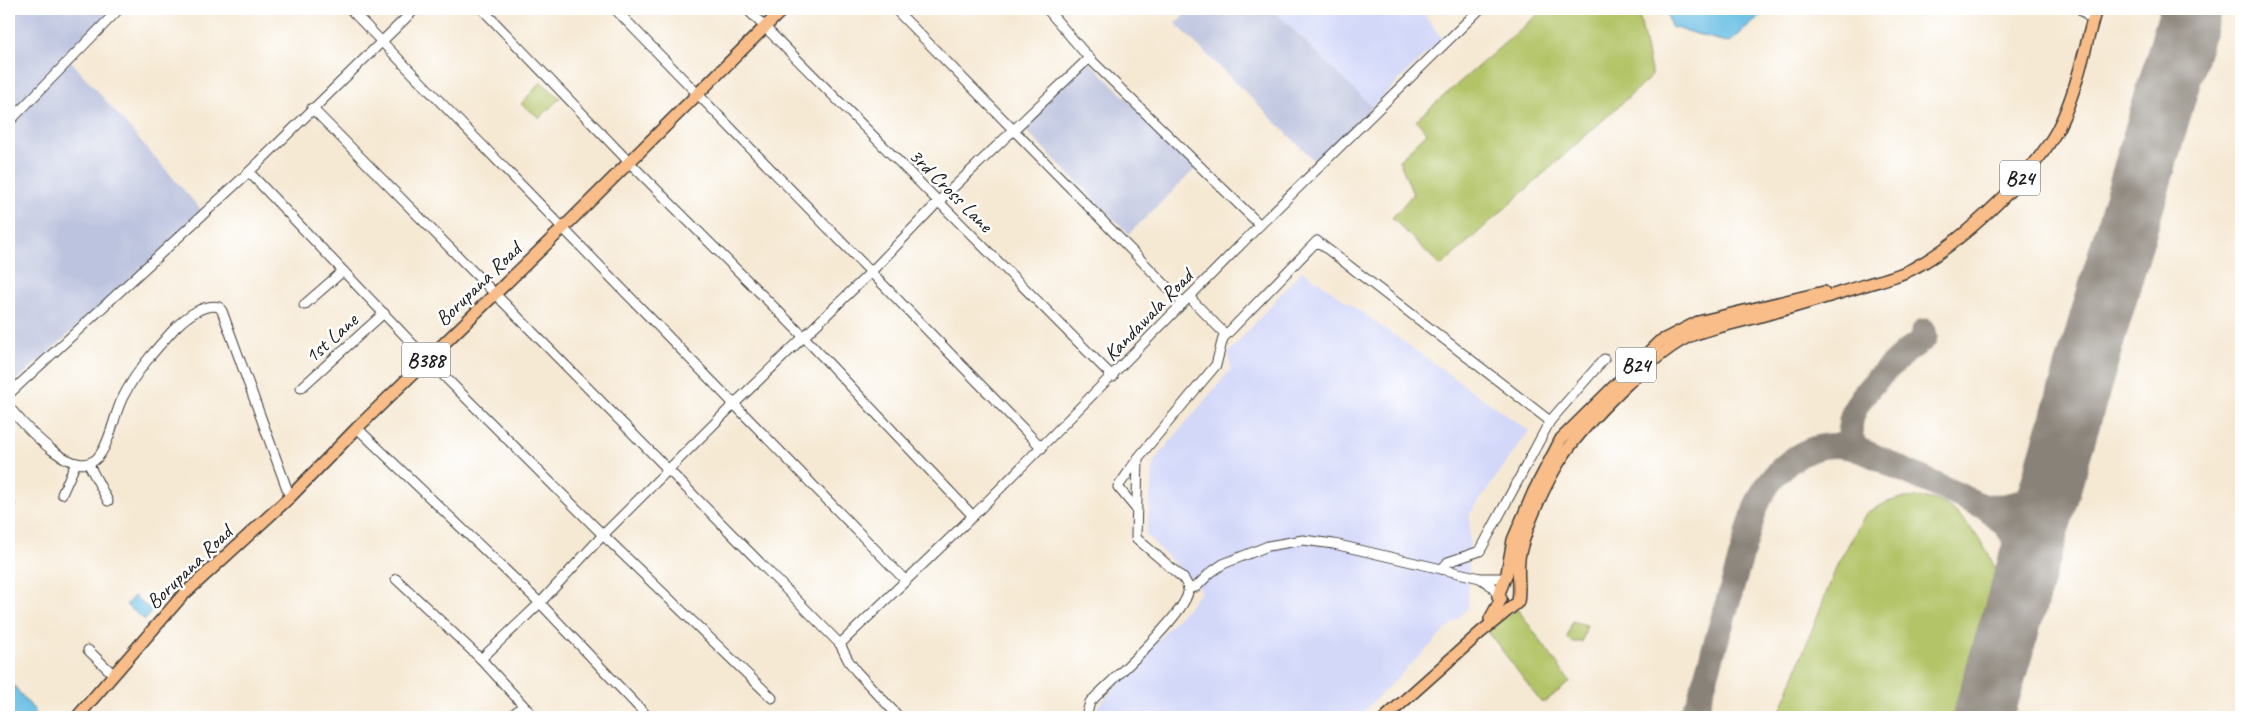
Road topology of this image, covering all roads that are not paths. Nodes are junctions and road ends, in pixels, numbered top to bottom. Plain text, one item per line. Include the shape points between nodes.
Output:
1 (119, 9) edge
2 (350, 9) edge
3 (415, 9) edge
4 (482, 9) edge
5 (615, 9) edge
6 (747, 9) edge
7 (783, 9) edge
8 (894, 9) edge
9 (1047, 9) edge
10 (1480, 9) edge
11 (2080, 9) edge
12 (2096, 9) edge
13 (2093, 21) junction
14 (764, 27) junction
15 (382, 41) junction
16 (1089, 58) junction
17 (698, 94) junction
18 (312, 108) junction
19 (9, 122) edge
20 (1014, 131) junction
21 (629, 162) junction
22 (249, 172) junction
23 (938, 202) junction
24 (1260, 226) junction
25 (563, 228) junction
26 (343, 271) junction
27 (870, 273) junction
28 (493, 295) junction
29 (1186, 300) junction
30 (304, 305) dead end
31 (384, 313) junction
32 (1226, 335) junction
33 (804, 337) junction
34 (427, 359) junction
35 (1604, 359) dead end
36 (1113, 377) junction
37 (301, 388) dead end
38 (9, 394) edge
39 (735, 403) junction
40 (9, 407) edge
41 (1550, 421) junction
42 (357, 428) junction
43 (1042, 448) junction
44 (1138, 458) junction
45 (76, 463) junction
46 (88, 463) junction
47 (670, 470) junction
48 (62, 494) dead end
49 (290, 497) junction
50 (108, 500) dead end
51 (1137, 510) junction
52 (973, 516) junction
53 (603, 536) junction
54 (1442, 569) junction
55 (1509, 575) junction
56 (1480, 578) junction
57 (396, 579) dead end
58 (906, 581) junction
59 (1188, 588) junction
60 (1500, 597) junction
61 (540, 603) junction
62 (1512, 605) junction
63 (1481, 632) junction
64 (840, 644) junction
65 (88, 650) dead end
66 (481, 659) junction
67 (114, 674) junction
68 (772, 698) dead end
69 (523, 706) junction
70 (77, 717) edge
71 (510, 717) edge
72 (534, 717) edge
73 (648, 717) edge
74 (898, 717) edge
75 (1086, 717) edge
76 (1386, 717) edge

1 - 19 street
2 - 15 street
3 - 15 street
4 - 21 street
5 - 17 street
6 - 14 street, 3rd Cross Lane
7 - 14 main road, Borupana Road / B388
8 - 20 street
9 - 16 street
10 - 24 street, Kandawala Road
11 - 13 street
12 - 13 main road, B24
13 - 55 main road, B24 via 2061,122 2038,158 1980,220 1932,258 1911,270 1693,335 1660,354 1571,444 1559,462
14 - 17 main road, Borupana Road / B388
14 - 23 street, 3rd Cross Lane
15 - 18 street
15 - 25 street
16 - 20 street
16 - 24 street
17 - 21 main road, Borupana Road / B388
17 - 27 street
18 - 22 street
18 - 28 street
20 - 23 street
20 - 29 street
21 - 25 main road, Borupana Road / B388
21 - 33 street
22 - 26 street
22 - 38 street
23 - 27 street
23 - 36 street, 3rd Cross Lane
24 - 29 street, Kandawala Road
25 - 28 main road, Borupana Road / B388
25 - 39 street
26 - 30 street
26 - 31 street
27 - 33 street
27 - 43 street
28 - 34 main road, Borupana Road / B388
28 - 47 street
29 - 32 street
29 - 36 street, Kandawala Road
31 - 34 street
31 - 37 street, 1st Lane
32 - 41 street via 1317,241
32 - 44 street via 1221,342 1216,365
33 - 39 street
33 - 52 street
34 - 42 main road, Borupana Road / B388
34 - 53 street
35 - 41 street
36 - 43 street, Kandawala Road
39 - 47 street
39 - 58 street
40 - 45 street via 44,446
41 - 54 street via 1480,551 1448,562
42 - 49 main road, Borupana Road / B388
42 - 61 street
43 - 52 street, Kandawala Road
44 - 51 street
44 - 51 street via 1118,487
45 - 46 street
45 - 48 street
46 - 49 street via 101,454 138,370 181,322 199,310 216,306 222,310
46 - 50 street
47 - 53 street
47 - 64 street
49 - 67 main road, Borupana Road / B388 via 182,596
51 - 59 street via 1136,538 1183,578
52 - 58 street, Kandawala Road
53 - 61 street
53 - 68 street
54 - 56 street
54 - 59 street via 1318,540 1286,541 1223,564 1196,587
55 - 56 street
55 - 60 main road, B24
55 - 62 main road, B24 via 1520,592 1518,602
56 - 60 street
57 - 66 street
58 - 64 street, Kandawala Road
59 - 75 street via 1184,603 1174,615 1090,702
60 - 62 street
60 - 63 main road, B24
61 - 66 street
61 - 73 street
62 - 63 main road, B24
63 - 76 main road, B24
64 - 74 street via 856,671
65 - 67 street
66 - 69 street
67 - 70 main road, Borupana Road / B388
69 - 71 street
69 - 72 street

